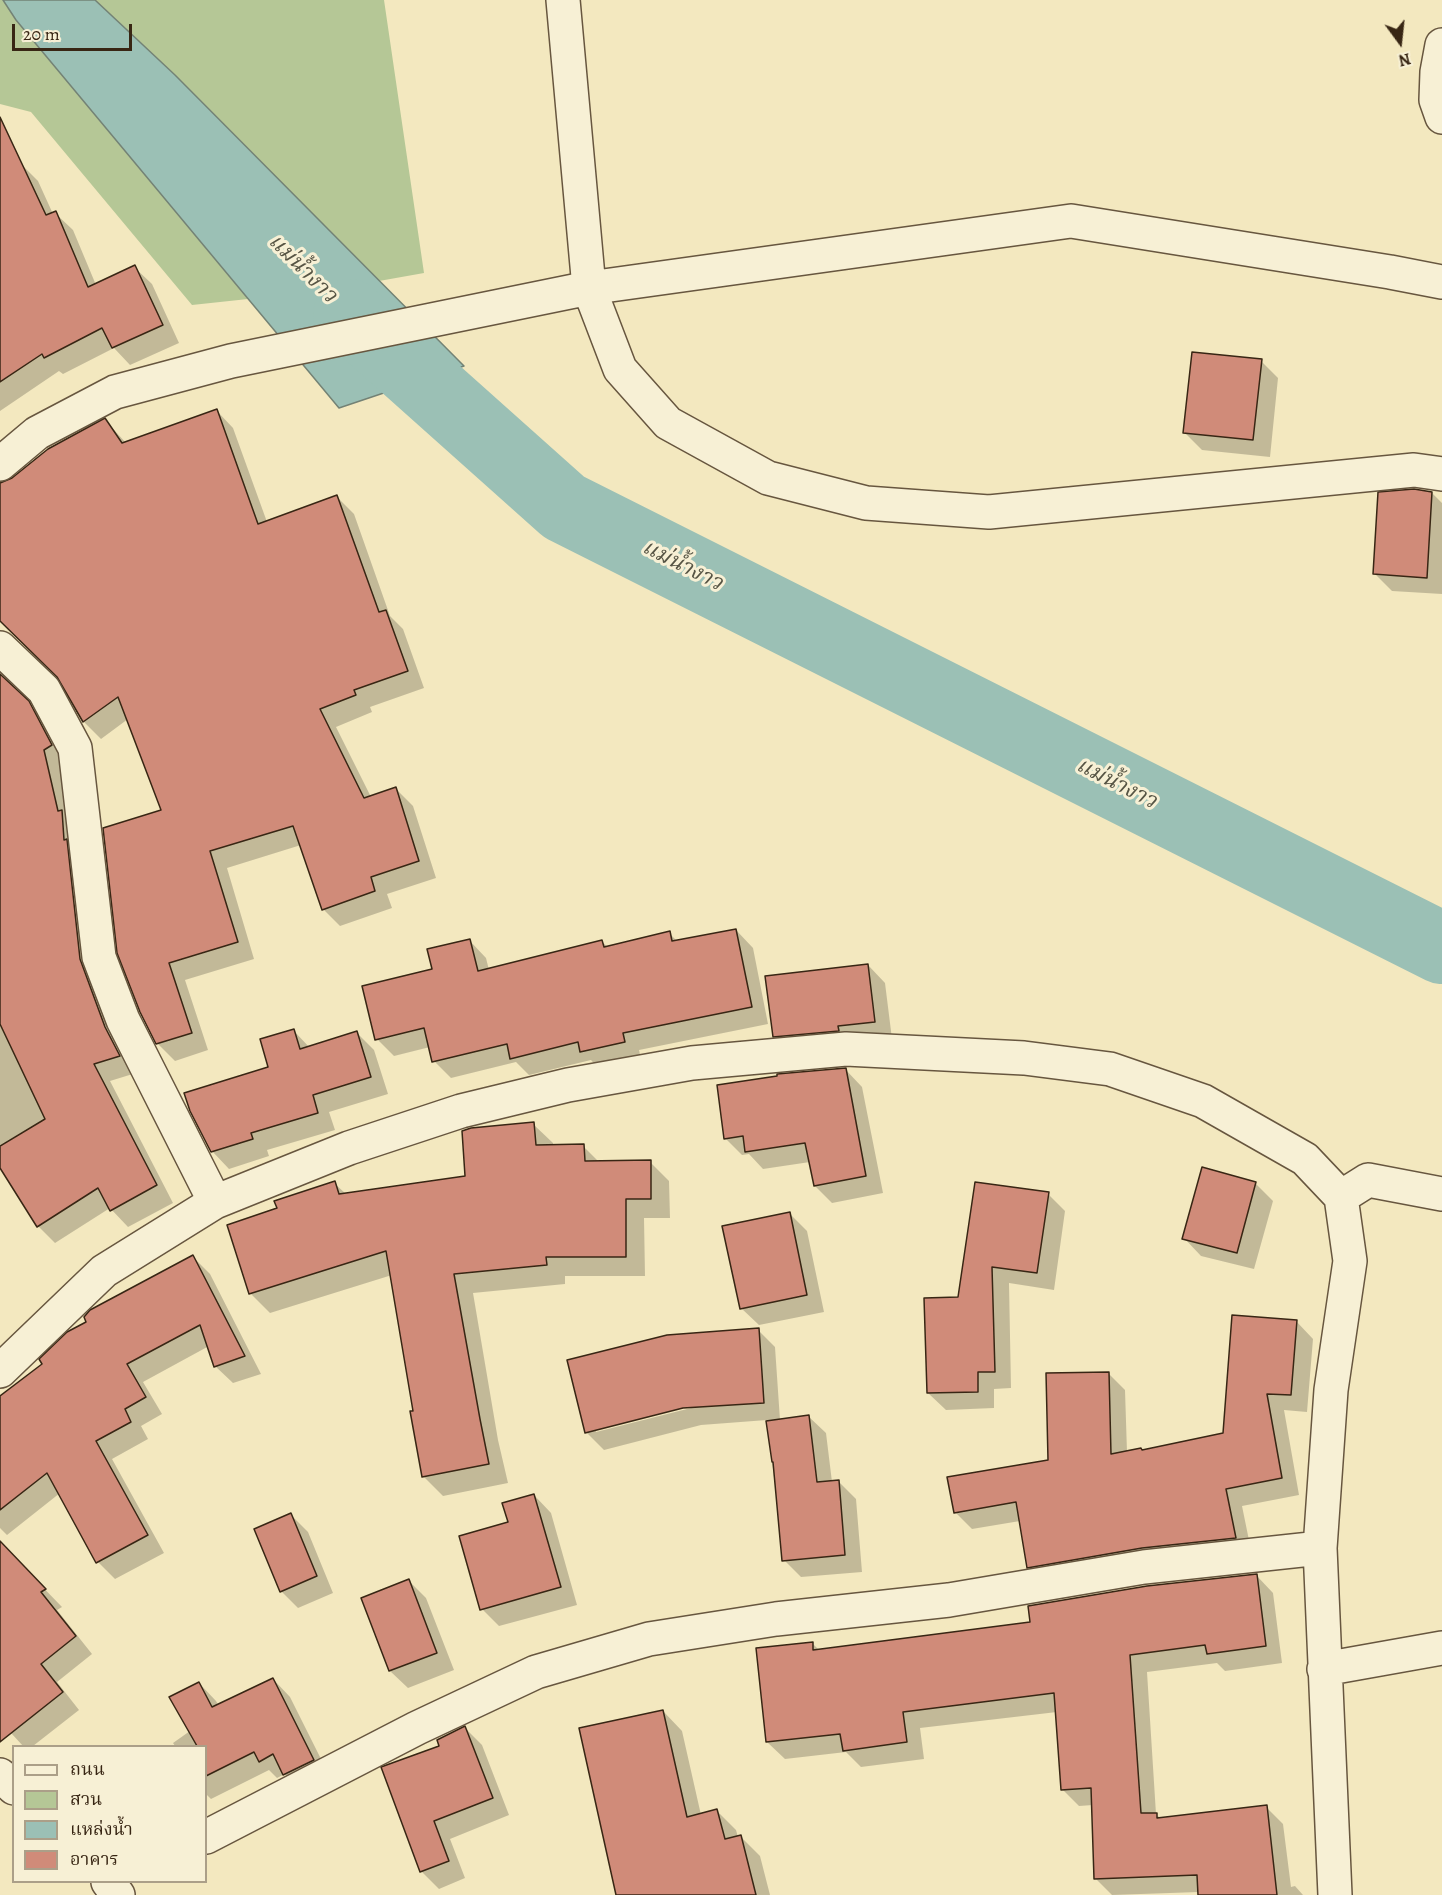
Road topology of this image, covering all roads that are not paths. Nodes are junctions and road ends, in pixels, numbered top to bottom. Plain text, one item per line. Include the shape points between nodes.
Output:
1 (563, 0) edge
2 (1442, 45) edge
3 (1442, 117) edge
4 (1442, 282) edge
5 (589, 288) junction
6 (0, 464) edge
7 (1442, 474) edge
8 (0, 648) edge
9 (1442, 1194) edge
10 (1341, 1197) junction
11 (215, 1202) junction
12 (0, 1371) edge
13 (1320, 1548) junction
14 (1442, 1648) edge
15 (1324, 1669) junction
16 (0, 1775) edge
17 (12, 1786) edge
18 (207, 1836) edge
19 (1335, 1895) edge

1 - 5 street
2 - 3 street via 1436,100
4 - 5 street via 1071,221
5 - 6 street via 231,361 115,392 37,433
5 - 7 street via 620,369 668,423 768,478 866,503 989,512 1414,470
8 - 11 street via 44,690 75,748 99,957 123,1020
9 - 10 street via 1368,1180
10 - 11 street via 1305,1159 1203,1101 1110,1069 1024,1058 846,1048 692,1063 568,1085 471,1108 350,1148
10 - 13 street via 1350,1261 1330,1390
11 - 12 street via 104,1271
13 - 15 street
13 - 18 street via 1144,1567 949,1600 776,1619 650,1639 536,1672 417,1728
14 - 15 street
15 - 19 street
16 - 17 street

